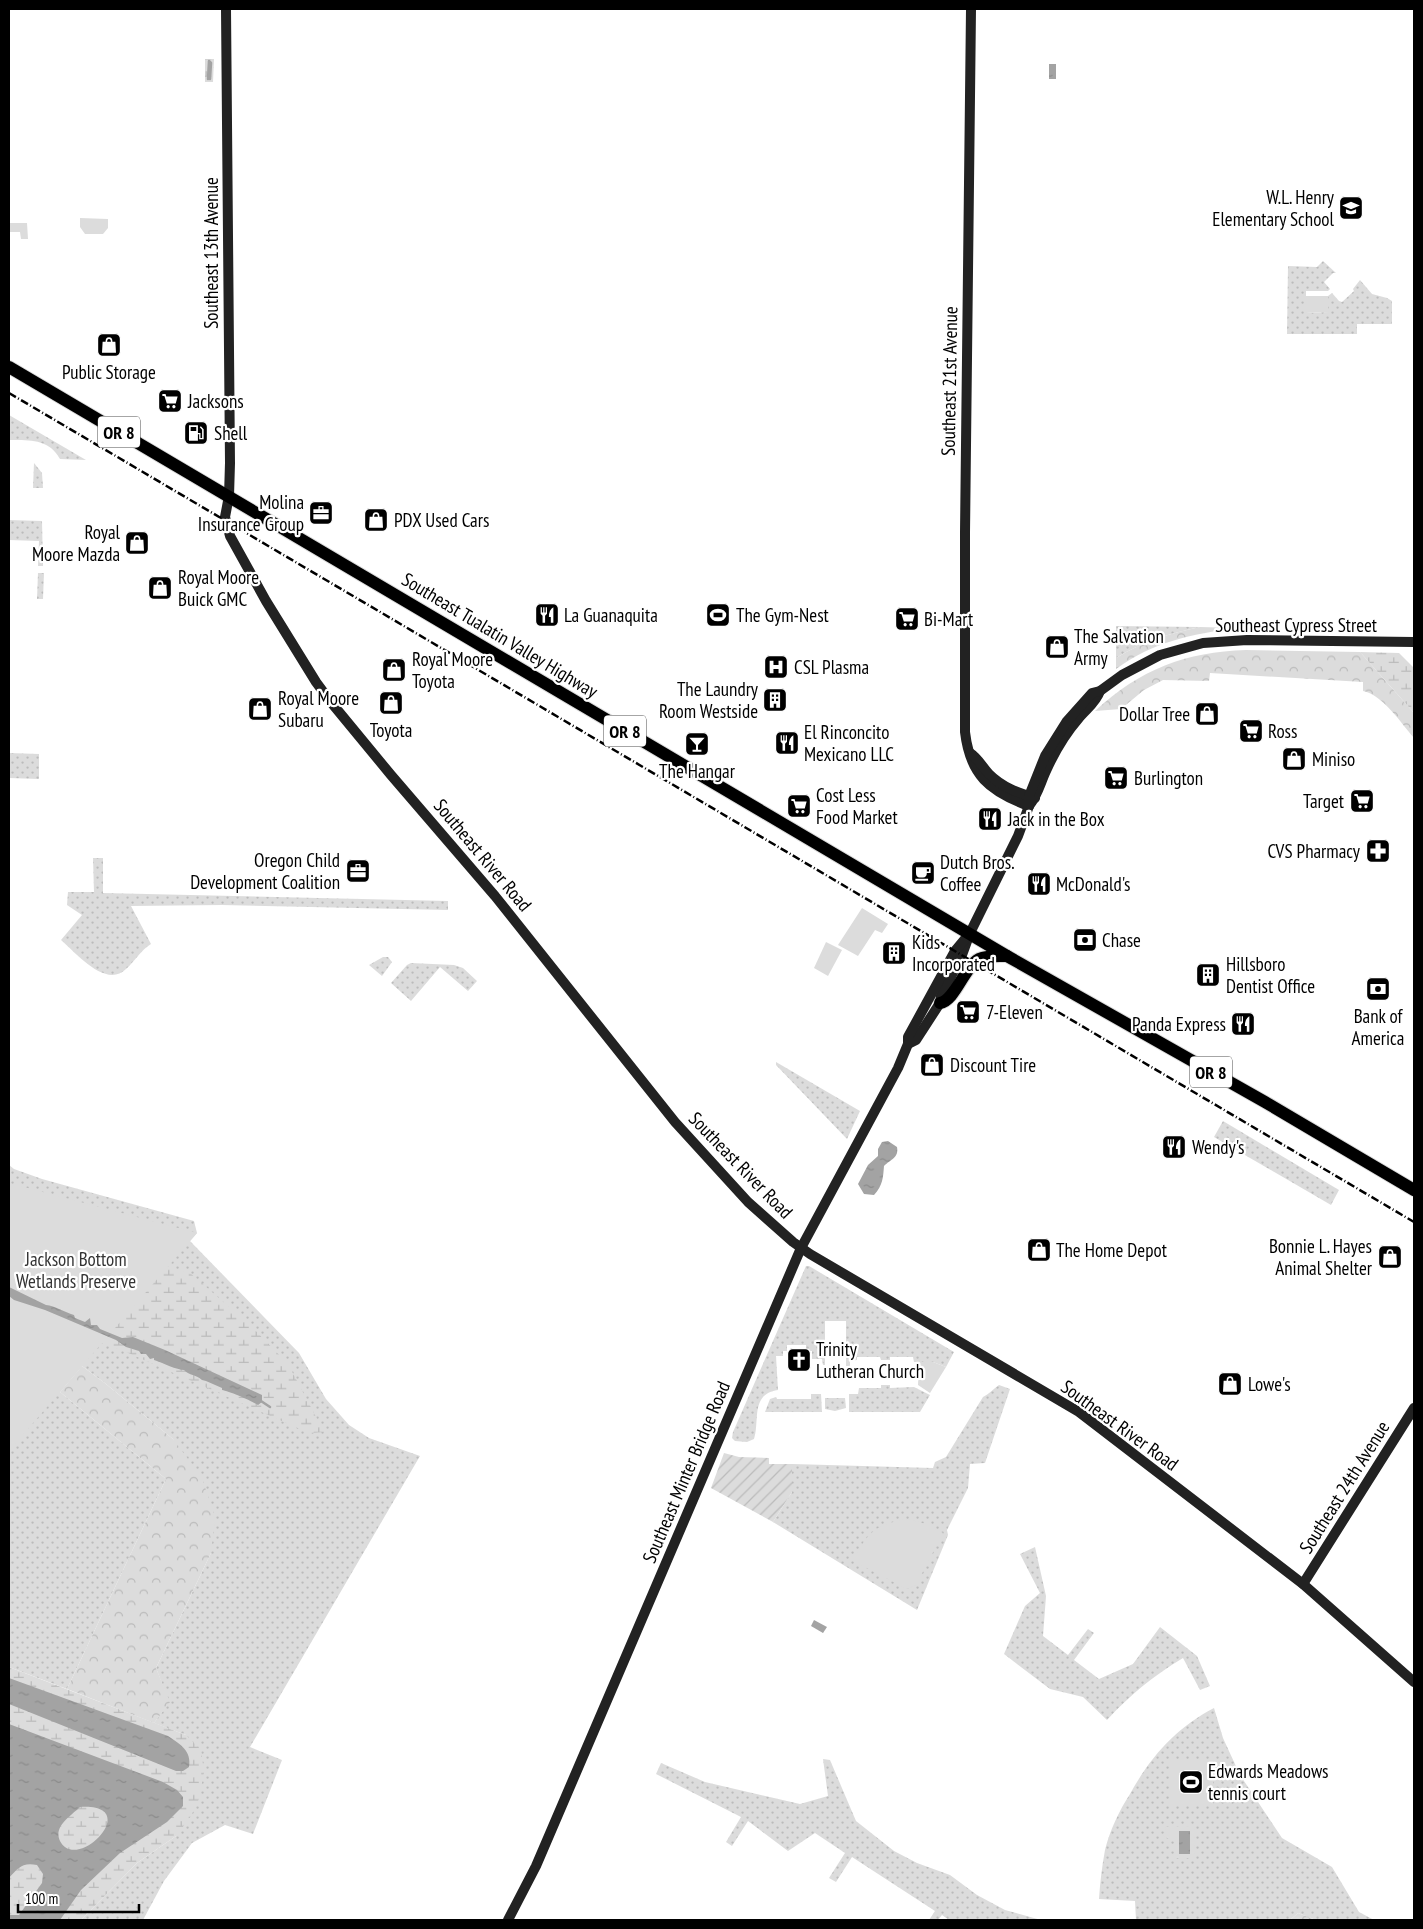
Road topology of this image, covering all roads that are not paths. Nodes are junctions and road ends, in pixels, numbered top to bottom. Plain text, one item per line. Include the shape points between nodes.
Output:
1 (226, 9) edge
2 (971, 9) edge
3 (9, 367) edge
4 (229, 496) junction
5 (1414, 642) edge
6 (1032, 800) junction
7 (970, 933) junction
8 (1007, 956) junction
9 (940, 1003) junction
10 (908, 1044) junction
11 (1414, 1190) edge
12 (801, 1248) junction
13 (1414, 1408) edge
14 (1303, 1584) junction
15 (1414, 1682) edge
16 (508, 1920) edge

1 - 4 main road, Southeast 13th Avenue
2 - 6 main road, Southeast 21st Avenue via 965,727 970,760 977,771 1004,795
3 - 4 main road, Southeast Tualatin Valley Highway / OR 8
4 - 7 main road, Southeast Tualatin Valley Highway / OR 8
4 - 12 main road, Southeast River Road via 226,521 233,544 330,701 495,896 700,1151 765,1220
5 - 6 main road, Southeast Cypress Street via 1239,640 1203,643 1146,662 1092,693 1067,721 1046,756
6 - 7 main road, Southeast Cypress Street via 1018,836
7 - 8 main road, Southeast Tualatin Valley Highway / OR 8
7 - 9 main road, Southeast Minter Bridge Road
7 - 10 main road, Southeast Minter Bridge Road via 956,951 908,1037
8 - 9 main road via 989,956 974,962 945,1002
8 - 11 main road, Southeast Tualatin Valley Highway / OR 8
9 - 10 main road, Southeast Minter Bridge Road via 916,1040
10 - 12 main road, Southeast Minter Bridge Road
12 - 14 main road, Southeast River Road via 1079,1412
12 - 16 main road, Southeast Minter Bridge Road via 536,1866
13 - 14 main road, Southeast 24th Avenue
14 - 15 main road, Southeast River Road

